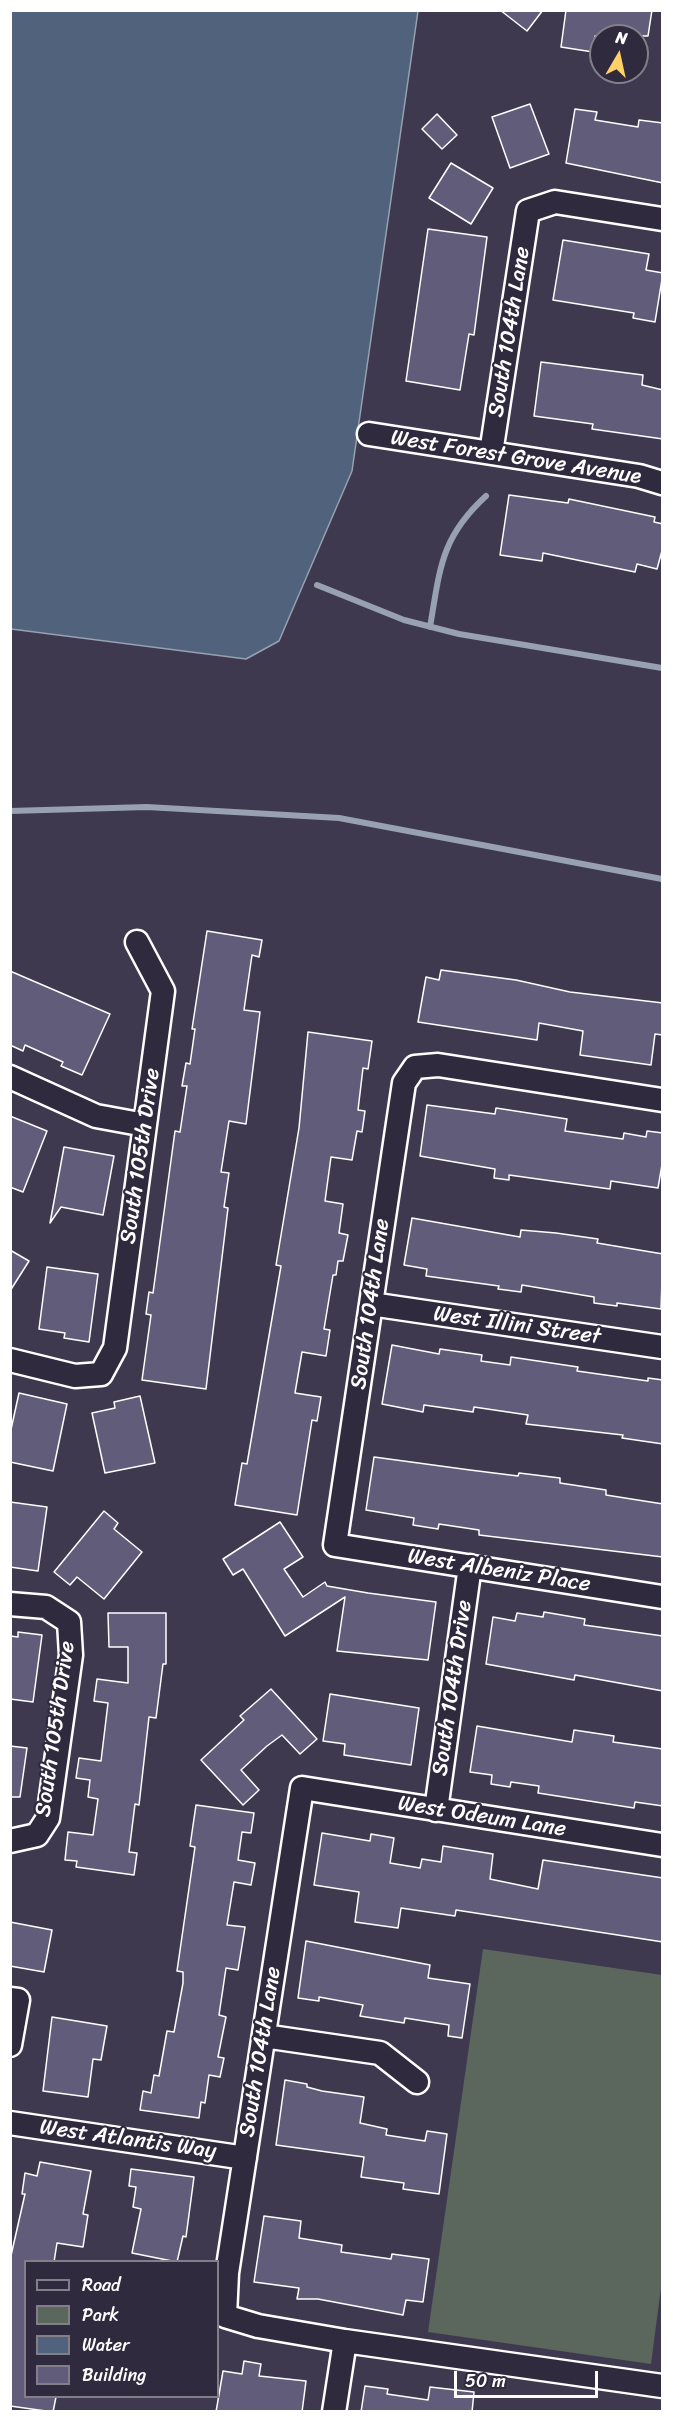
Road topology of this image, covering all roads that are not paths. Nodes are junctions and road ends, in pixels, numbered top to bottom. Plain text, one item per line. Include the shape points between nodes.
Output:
1 (663, 219) edge
2 (369, 434) dead end
3 (491, 453) junction
4 (663, 483) edge
5 (137, 942) dead end
6 (10, 1077) edge
7 (663, 1100) edge
8 (146, 1125) junction
9 (371, 1304) junction
10 (663, 1347) edge
11 (10, 1360) edge
12 (335, 1545) joint
13 (470, 1566) junction
14 (663, 1597) edge
15 (10, 1604) edge
16 (302, 1788) joint
17 (436, 1810) junction
18 (10, 1841) edge
19 (663, 1845) edge
20 (14, 2000) edge
21 (264, 2036) junction
22 (10, 2045) edge
23 (417, 2082) dead end
24 (10, 2123) edge
25 (245, 2158) junction
26 (345, 2341) junction
27 (663, 2386) edge
28 (334, 2412) edge

1 - 3 street, South 104th Lane via 555,201 528,211
2 - 3 street, West Forest Grove Avenue
3 - 4 street, West Forest Grove Avenue
5 - 8 street, South 105th Drive via 163,991
6 - 8 street via 96,1116
7 - 9 street, South 104th Lane via 438,1065 415,1067 404,1083
8 - 11 street, South 105th Drive via 115,1348 101,1374 75,1376
9 - 10 street, West Illini Street
9 - 12 street, South 104th Lane
12 - 13 street, West Albeniz Place
13 - 14 street, West Albeniz Place
13 - 17 street, South 104th Drive
15 - 18 street, South 105th Drive via 46,1606 69,1622 71,1655 48,1818 37,1835
16 - 17 street, West Odeum Lane
16 - 21 street, South 104th Lane
17 - 19 street, West Odeum Lane
20 - 22 street
21 - 23 street via 380,2053
21 - 25 street, South 104th Lane
24 - 25 street, West Atlantis Way
25 - 26 street, South 104th Lane via 227,2272 225,2316 258,2326
26 - 27 street
26 - 28 street

